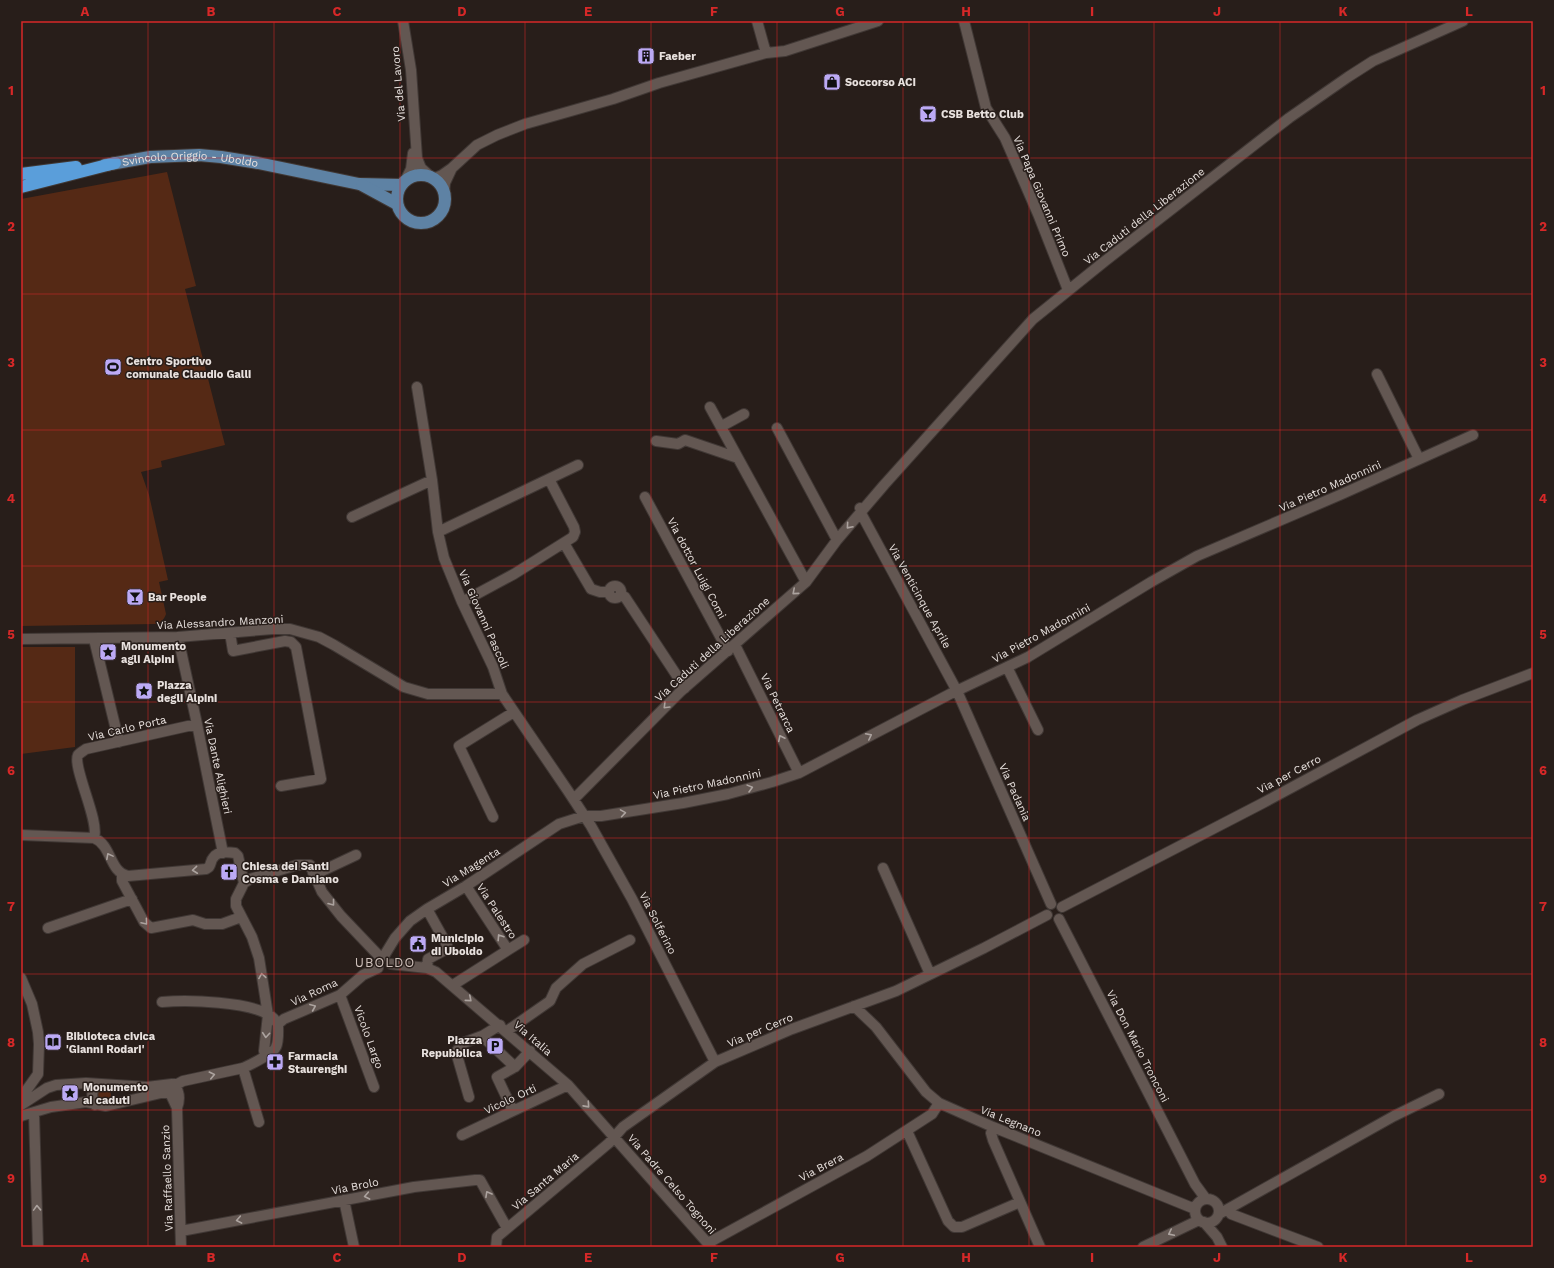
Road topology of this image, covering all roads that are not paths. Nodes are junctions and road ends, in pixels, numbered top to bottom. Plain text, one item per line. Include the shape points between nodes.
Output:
1 (403, 21) edge
2 (757, 21) edge
3 (878, 21) edge
4 (964, 21) edge
5 (1463, 21) edge
6 (766, 53) junction
7 (415, 145) junction
8 (115, 163) junction
9 (452, 168) junction
10 (21, 174) edge
11 (432, 178) junction
12 (21, 181) edge
13 (403, 183) junction
14 (359, 184) junction
15 (21, 187) edge
16 (444, 194) junction
17 (397, 204) junction
18 (1068, 290) junction
19 (1377, 374) dead end
20 (416, 387) dead end
21 (710, 407) dead end
22 (744, 414) dead end
23 (722, 426) junction
24 (778, 428) dead end
25 (1473, 435) dead end
26 (656, 441) dead end
27 (738, 458) junction
28 (1419, 459) junction
29 (578, 465) dead end
30 (549, 479) junction
31 (432, 480) junction
32 (646, 497) dead end
33 (861, 513) junction
34 (352, 517) dead end
35 (438, 532) junction
36 (837, 540) junction
37 (564, 543) junction
38 (806, 582) junction
39 (462, 602) junction
40 (230, 633) junction
41 (178, 637) junction
42 (21, 639) edge
43 (94, 639) junction
44 (732, 648) junction
45 (1007, 667) junction
46 (1533, 673) edge
47 (685, 688) junction
48 (958, 691) junction
49 (502, 694) junction
50 (514, 712) junction
51 (197, 724) junction
52 (1038, 730) dead end
53 (119, 742) junction
54 (798, 773) junction
55 (281, 786) dead end
56 (574, 799) junction
57 (584, 816) junction
58 (493, 818) dead end
59 (21, 835) edge
60 (94, 838) junction
61 (223, 853) junction
62 (356, 855) dead end
63 (882, 868) dead end
64 (313, 873) junction
65 (122, 875) junction
66 (244, 883) junction
67 (466, 886) junction
68 (132, 899) junction
69 (1051, 904) junction
70 (1062, 907) junction
71 (427, 909) junction
72 (1047, 915) junction
73 (241, 917) junction
74 (1059, 919) junction
75 (48, 928) dead end
76 (524, 940) dead end
77 (630, 940) dead end
78 (508, 950) junction
79 (383, 961) junction
80 (427, 968) junction
81 (930, 974) junction
82 (21, 978) edge
83 (453, 985) junction
84 (340, 995) junction
85 (162, 1002) dead end
86 (854, 1006) junction
87 (268, 1014) junction
88 (278, 1024) junction
89 (504, 1028) junction
90 (482, 1036) junction
91 (530, 1051) junction
92 (266, 1055) junction
93 (715, 1062) junction
94 (515, 1067) junction
95 (243, 1068) junction
96 (36, 1077) junction
97 (98, 1084) junction
98 (174, 1084) junction
99 (56, 1085) junction
100 (111, 1085) junction
101 (568, 1085) junction
102 (374, 1087) dead end
103 (161, 1093) junction
104 (38, 1094) junction
105 (1439, 1094) dead end
106 (469, 1097) dead end
107 (21, 1098) edge
108 (939, 1103) junction
109 (21, 1105) edge
110 (95, 1105) junction
111 (110, 1105) junction
112 (51, 1107) junction
113 (177, 1108) junction
114 (513, 1110) junction
115 (34, 1113) junction
116 (21, 1116) edge
117 (259, 1122) dead end
118 (993, 1127) junction
119 (907, 1131) junction
120 (462, 1135) dead end
121 (614, 1137) junction
122 (344, 1200) junction
123 (1020, 1202) junction
124 (1200, 1204) junction
125 (1221, 1214) junction
126 (1202, 1221) junction
127 (507, 1228) junction
128 (181, 1231) junction
129 (1217, 1237) junction
130 (707, 1246) edge
131 (38, 1247) edge
132 (181, 1247) edge
133 (354, 1247) edge
134 (496, 1247) edge
135 (1040, 1247) edge
136 (1143, 1247) edge
137 (1222, 1247) edge
138 (1318, 1247) edge

1 - 7 street, Via del Lavoro via 411,70
2 - 6 street
3 - 6 street via 785,51
4 - 18 street, Via Papa Giovanni Primo via 986,108 1005,138
5 - 18 street, Via Caduti della Liberazione via 1372,61 1348,77 1289,118
6 - 9 street via 525,124 477,145
7 - 11 street, Via del Lavoro via 419,164
7 - 13 street, Via del Lavoro via 411,169
8 - 10 highway
8 - 12 main road, Svincolo Origgio - Uboldo
8 - 14 main road, Svincolo Origgio - Uboldo via 176,155 221,157 258,162
8 - 15 highway
9 - 11 street
9 - 16 street via 445,183
11 - 13 main road via 420,175
11 - 16 main road via 440,184
13 - 14 main road, Svincolo Origgio - Uboldo
13 - 17 main road via 398,192
14 - 17 main road, Svincolo Origgio - Uboldo
16 - 17 main road via 441,212 434,219 425,222 417,223 407,218
18 - 33 street, Via Caduti della Liberazione via 1033,319 884,485 865,498 860,504
19 - 28 street
20 - 31 street, Via Giovanni Pascoli
21 - 23 street
22 - 23 street
23 - 27 street
24 - 36 street
25 - 28 street, Via Pietro Madonnini
26 - 27 street via 678,444 685,440
27 - 38 street
28 - 45 street, Via Pietro Madonnini via 1197,556
29 - 30 street
30 - 35 street
30 - 37 street via 575,530 573,537
31 - 34 street
31 - 35 street, Via Giovanni Pascoli
32 - 44 street, Via dottor Luigi Comi
33 -> 36 street, Via Caduti della Liberazione
33 - 48 street, Via Venticinque Aprile
35 - 39 street, Via Giovanni Pascoli via 444,558
36 - 38 street, Via Caduti della Liberazione
37 - 39 street
37 - 47 street via 591,589 609,592 614,598 620,595 625,597
38 -> 44 street, Via Caduti della Liberazione
39 - 49 street, Via Giovanni Pascoli via 493,668
40 - 41 street, Via Alessandro Manzoni
40 - 49 street, Via Alessandro Manzoni via 273,629 312,635 404,686 428,694
40 - 55 street via 233,651 285,641 296,647 321,779
41 - 43 street, Via Alessandro Manzoni
41 - 51 street, Via Dante Alighieri
42 - 43 street, Via Alessandro Manzoni
43 - 53 street
44 - 47 street, Via Caduti della Liberazione
54 -> 44 street, Via Petrarca
45 - 48 street, Via Pietro Madonnini
45 - 52 street
46 - 70 street, Via per Cerro via 1417,720
47 -> 56 street, Via Caduti della Liberazione
54 -> 48 street, Via Pietro Madonnini
48 - 69 street, Via Padania
49 - 50 street, Via Giovanni Pascoli
50 - 56 street, Via Giovanni Pascoli
50 - 58 street via 459,746
51 - 53 street, Via Carlo Porta
51 - 61 street, Via Dante Alighieri
53 - 60 street, Via Carlo Porta via 86,750 78,756 82,782 96,829
57 -> 54 street, Via Pietro Madonnini via 601,816 691,802
56 - 57 street, Via Solferino
57 - 67 street, Via Magenta via 559,824
57 - 93 street, Via Solferino via 632,899
59 - 60 street
65 -> 60 street via 117,871 104,845
61 -> 65 street via 214,857 206,869
61 - 66 street via 235,853 238,856
62 - 64 street
63 - 81 street
64 - 66 street via 310,865 296,865
64 -> 79 street via 322,892 341,916
65 - 68 street
66 - 73 street via 236,902
67 - 71 street, Via Magenta
78 -> 67 street, Via Palestro
68 -> 73 street via 144,922 151,928 193,920 205,924 222,924
68 - 75 street
69 - 70 street via 1056,903
69 - 72 street via 1046,910
70 - 74 street
71 - 79 street, Via Magenta via 410,921 395,938
71 - 80 street via 447,945 445,950 428,959
72 - 74 street via 1052,920
72 - 81 street, Via per Cerro
87 -> 73 street via 259,958 252,937
74 - 124 street, Via Don Mario Tronconi via 1195,1184
76 - 78 street, Via Palestro
77 - 89 street via 583,964 556,988 550,1001
78 - 83 street, Via Palestro
79 - 80 street
79 - 84 street, Via Roma
80 - 83 street, Via Italia
81 - 86 street, Via per Cerro via 896,991
82 - 96 street via 36,1018 39,1044
83 -> 89 street, Via Italia
88 -> 84 street, Via Roma
84 - 102 street, Vicolo Largo
85 - 87 street via 187,1000 226,1004
86 - 93 street, Via per Cerro
86 - 108 street, Via Legnano via 876,1027 926,1092
87 - 88 street
87 -> 92 street via 264,1050
88 - 92 street via 276,1047
89 - 90 street
89 - 91 street, Via Italia
90 - 94 street
90 - 106 street via 463,1043 456,1052
91 - 94 street
91 - 101 street, Via Italia
92 - 95 street
93 - 121 street, Via per Cerro via 624,1127
94 - 114 street via 497,1077
98 -> 95 street
95 - 117 street
96 - 99 street
96 - 104 street
96 - 107 street
97 - 99 street
97 - 100 street
97 - 110 street via 93,1091
98 - 100 street
98 - 103 street
98 - 113 street, Via Raffaello Sanzio via 179,1094
99 - 104 street
100 - 111 street via 115,1100
101 - 114 street, Vicolo Orti
101 -> 121 street, Via Italia
103 - 111 street
103 - 113 street via 170,1094
104 - 109 street
104 - 112 street via 45,1104
105 - 125 street via 1394,1116
108 - 118 street, Via Legnano
108 - 119 street, Via Brera via 932,1114
110 - 111 street
110 - 112 street via 86,1102
112 - 115 street
113 - 128 street, Via Raffaello Sanzio
114 - 120 street, Vicolo Orti
115 - 116 street
131 -> 115 street
118 - 123 street via 993,1140
118 - 124 street, Via Legnano via 1163,1195
119 - 123 street via 950,1224 962,1227
119 - 130 street, Via Brera
121 - 127 street, Via Santa Maria
121 - 130 street, Via Padre Celso Tognoni
127 -> 122 street, Via Brolo via 480,1180 414,1187
122 -> 128 street, Via Brolo
122 - 133 street
123 - 135 street
124 - 125 street via 1213,1201
124 - 126 street via 1196,1215
125 - 126 street via 1208,1223
125 - 129 street
125 - 138 street via 1231,1214
126 - 129 street
126 -> 136 street
127 - 134 street, Via Santa Maria via 497,1237
128 - 132 street, Via Raffaello Sanzio
129 - 137 street

